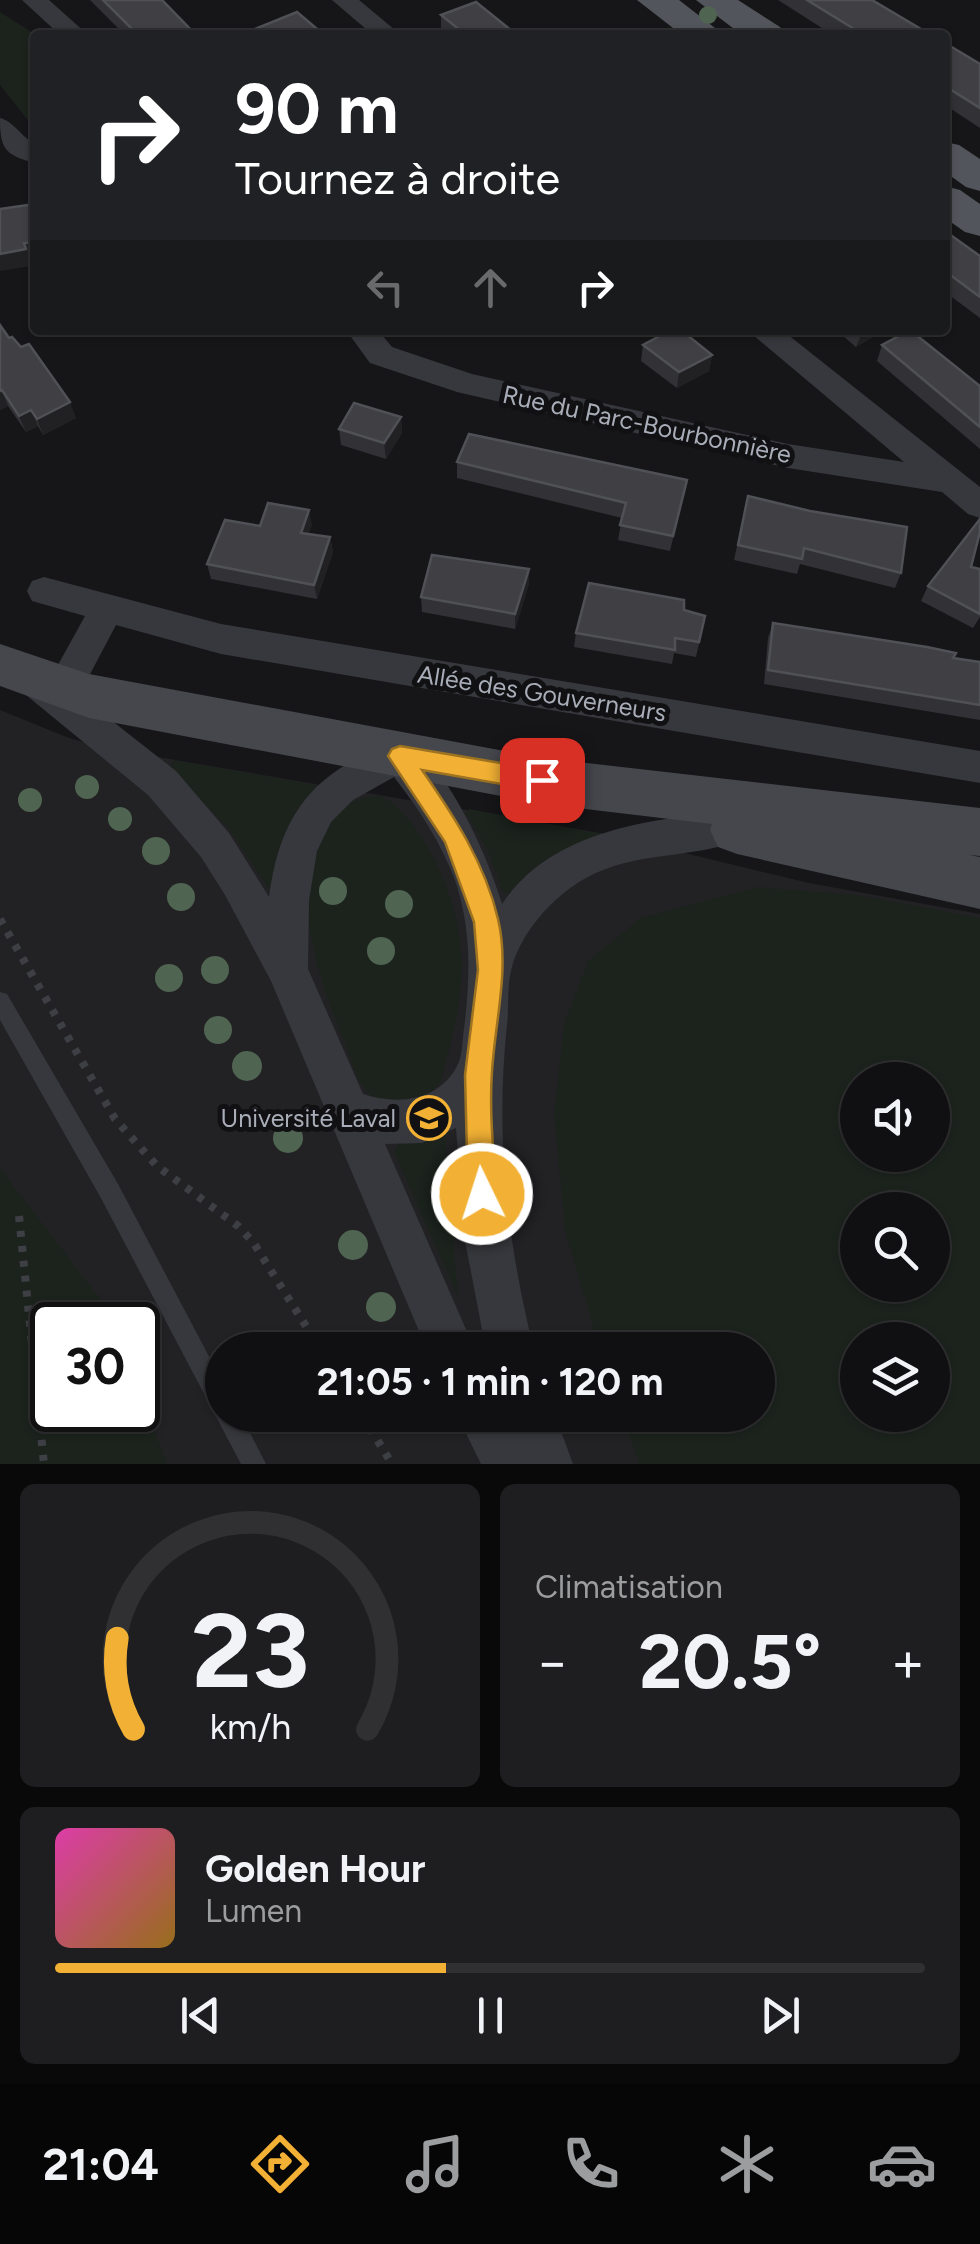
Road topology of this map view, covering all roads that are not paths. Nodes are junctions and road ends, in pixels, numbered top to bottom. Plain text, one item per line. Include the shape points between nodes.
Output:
1 (34, 0) edge
2 (344, 0) edge
3 (655, 0) edge
4 (714, 0) edge
5 (69, 30) edge
6 (382, 30) edge
7 (699, 30) edge
8 (759, 30) edge
9 (0, 126) edge
10 (30, 152) edge
11 (950, 157) edge
12 (980, 178) edge
13 (950, 202) edge
14 (980, 223) edge
15 (365, 335) edge
16 (768, 335) edge
17 (948, 480) junction
18 (980, 505) edge
19 (44, 590) dead end
20 (106, 610) junction
21 (31, 677) edge
22 (400, 756) junction
23 (980, 767) edge
24 (542, 780) junction
25 (727, 828) junction
26 (980, 832) edge
27 (980, 883) edge
28 (286, 969) junction
29 (490, 970) junction
30 (0, 1001) edge
31 (478, 1075) junction
32 (349, 1112) junction
33 (442, 1332) edge
34 (507, 1332) edge
35 (205, 1372) edge
36 (237, 1432) edge
37 (491, 1432) edge
38 (536, 1432) edge
39 (254, 1464) edge
40 (508, 1464) edge
41 (548, 1464) edge

1 - 5 street
2 - 6 street
3 - 7 main road
4 - 8 main road
9 - 10 street
11 - 12 main road
13 - 14 main road
15 - 17 street, Rue du Parc-Bourbonnière via 381,355 468,384 788,456
16 - 17 street
17 - 18 street
19 - 20 street, Allée des Gouverneurs
20 - 21 street
20 - 23 street, Allée des Gouverneurs via 333,660
21 - 22 main road
21 - 28 street via 138,762 188,812 239,882
22 - 24 main road
22 - 28 street via 348,783 315,813 293,880
22 - 29 street via 448,825 474,882
24 - 25 main road
24 - 26 main road
25 - 27 main road
25 - 29 street via 643,841 570,867 530,898
28 - 32 street
29 - 31 street
30 - 35 lane
31 - 32 street via 454,1105 421,1122 389,1124
31 - 34 street via 484,1215
32 - 33 street
36 - 39 lane
37 - 40 street
38 - 41 street

